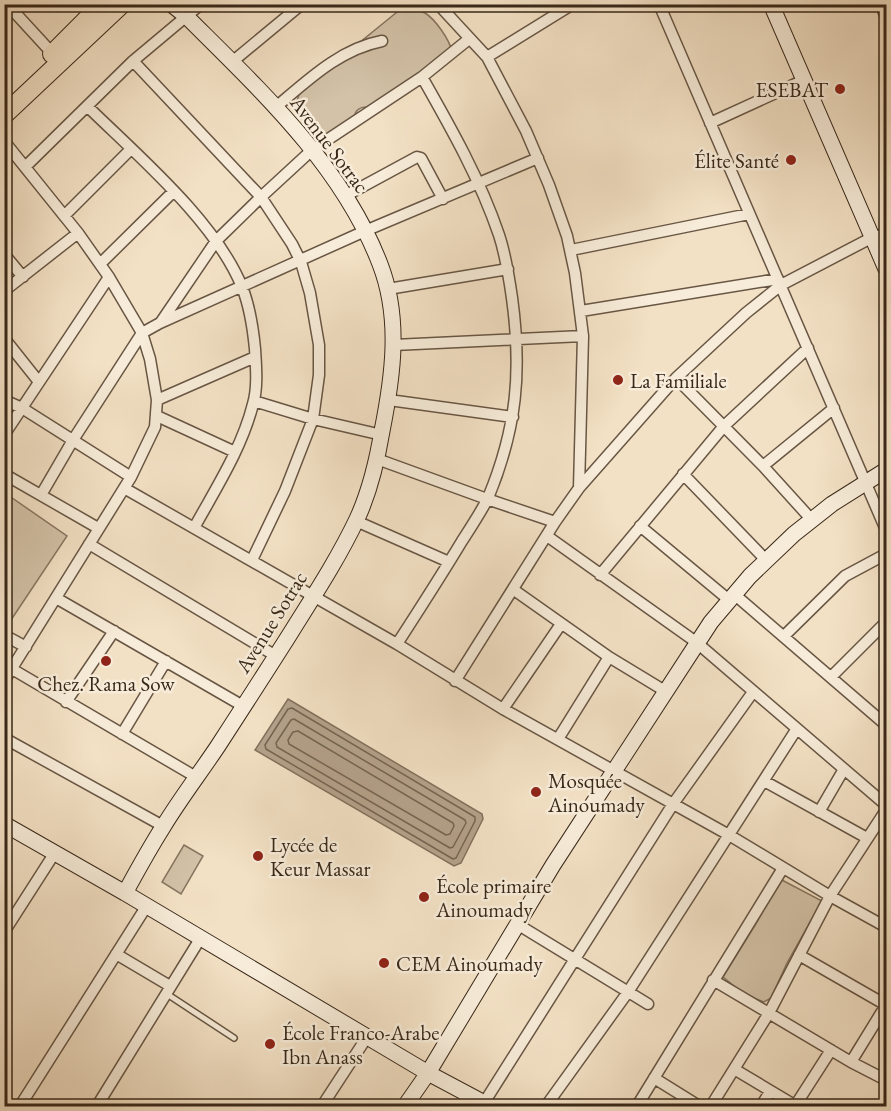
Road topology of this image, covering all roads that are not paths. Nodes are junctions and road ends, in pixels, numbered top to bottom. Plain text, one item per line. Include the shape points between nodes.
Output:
1 (7, 4) edge
2 (102, 4) edge
3 (122, 4) edge
4 (135, 4) edge
5 (171, 4) edge
6 (201, 4) edge
7 (302, 4) edge
8 (438, 4) edge
9 (573, 4) edge
10 (658, 4) edge
11 (771, 4) edge
12 (881, 4) edge
13 (186, 16) junction
14 (886, 19) edge
15 (94, 30) junction
16 (469, 39) junction
17 (382, 40) dead end
18 (52, 53) junction
19 (487, 57) junction
20 (133, 62) junction
21 (232, 62) junction
22 (422, 76) junction
23 (804, 80) junction
24 (4, 101) edge
25 (88, 107) junction
26 (276, 107) junction
27 (4, 115) edge
28 (710, 123) junction
29 (4, 141) edge
30 (131, 149) junction
31 (312, 150) junction
32 (538, 158) junction
33 (25, 167) junction
34 (480, 184) junction
35 (174, 191) junction
36 (261, 196) junction
37 (345, 196) junction
38 (443, 199) junction
39 (750, 213) junction
40 (64, 216) junction
41 (365, 231) junction
42 (78, 232) junction
43 (880, 235) edge
44 (216, 241) junction
45 (571, 250) junction
46 (4, 254) edge
47 (301, 261) junction
48 (100, 264) junction
49 (886, 268) edge
50 (508, 269) junction
51 (23, 277) junction
52 (109, 277) junction
53 (779, 282) junction
54 (243, 287) junction
55 (388, 289) junction
56 (4, 291) edge
57 (581, 312) junction
58 (160, 323) junction
59 (142, 333) junction
60 (583, 336) junction
61 (4, 338) edge
62 (518, 339) junction
63 (394, 345) junction
64 (808, 348) junction
65 (255, 357) junction
66 (676, 378) junction
67 (39, 382) junction
68 (4, 400) edge
69 (158, 400) junction
70 (388, 400) junction
71 (254, 401) junction
72 (22, 408) junction
73 (834, 408) junction
74 (157, 416) junction
75 (513, 417) junction
76 (313, 419) junction
77 (724, 426) junction
78 (4, 435) edge
79 (382, 435) junction
80 (73, 440) junction
81 (235, 452) junction
82 (377, 459) junction
83 (763, 466) junction
84 (886, 470) edge
85 (4, 474) edge
86 (683, 474) junction
87 (131, 477) junction
88 (866, 482) junction
89 (124, 488) junction
90 (579, 488) junction
91 (41, 495) junction
92 (487, 499) junction
93 (811, 519) junction
94 (356, 521) junction
95 (555, 522) junction
96 (640, 526) junction
97 (98, 528) junction
98 (194, 528) junction
99 (886, 531) edge
100 (546, 536) junction
101 (89, 544) junction
102 (886, 554) edge
103 (252, 560) junction
104 (766, 560) junction
105 (450, 562) junction
106 (600, 574) junction
107 (514, 590) junction
108 (314, 597) junction
109 (731, 597) junction
110 (56, 598) junction
111 (886, 622) edge
112 (561, 624) junction
113 (114, 632) junction
114 (4, 635) edge
115 (784, 636) junction
116 (696, 642) junction
117 (397, 644) junction
118 (26, 647) junction
119 (276, 656) junction
120 (609, 657) junction
121 (166, 662) junction
122 (12, 669) junction
123 (831, 677) junction
124 (4, 681) edge
125 (455, 681) junction
126 (665, 691) junction
127 (753, 692) junction
128 (66, 702) junction
129 (243, 706) junction
130 (503, 709) junction
131 (886, 709) edge
132 (882, 721) edge
133 (796, 730) junction
134 (122, 734) junction
135 (4, 738) edge
136 (558, 739) junction
137 (844, 769) junction
138 (614, 771) junction
139 (196, 777) junction
140 (764, 781) junction
141 (673, 804) junction
142 (886, 804) edge
143 (886, 810) edge
144 (819, 812) junction
145 (4, 824) edge
146 (163, 826) junction
147 (729, 835) junction
148 (867, 838) junction
149 (54, 854) junction
150 (783, 868) junction
151 (125, 893) junction
152 (830, 896) junction
153 (146, 907) junction
154 (517, 924) junction
155 (886, 927) edge
156 (4, 932) edge
157 (200, 939) junction
158 (116, 954) junction
159 (799, 955) junction
160 (574, 958) junction
161 (713, 980) junction
162 (168, 990) junction
163 (628, 992) junction
164 (648, 1004) dead end
165 (886, 1005) edge
166 (769, 1013) junction
167 (367, 1037) junction
168 (234, 1038) dead end
169 (831, 1050) junction
170 (851, 1062) junction
171 (734, 1069) junction
172 (428, 1073) junction
173 (654, 1078) junction
174 (886, 1080) edge
175 (770, 1092) junction
176 (486, 1105) edge
177 (795, 1106) edge
178 (20, 1107) edge
179 (97, 1107) edge
180 (322, 1107) edge
181 (405, 1107) edge
182 (546, 1107) edge
183 (637, 1107) edge
184 (699, 1107) edge
185 (711, 1107) edge
186 (761, 1107) edge

1 - 18 street
2 - 18 main road
3 - 15 main road
4 - 15 main road
5 - 13 street, Avenue Sotrac
6 - 13 street
7 - 21 street
8 - 16 street
9 - 19 street
10 - 28 street
11 - 23 street
12 - 14 street
13 - 20 street
13 - 21 street, Avenue Sotrac
15 - 27 main road
16 - 19 street
16 - 22 street
17 - 26 street via 338,57
18 - 24 main road
19 - 32 street
20 - 25 street
20 - 36 street
21 - 26 street, Avenue Sotrac
22 - 31 street
22 - 34 street
23 - 28 street
23 - 43 street
25 - 30 street
25 - 33 street
26 - 31 street, Avenue Sotrac
28 - 39 street
29 - 33 street
30 - 35 street
30 - 40 street
31 - 36 street
31 - 37 street, Avenue Sotrac
32 - 34 street
32 - 45 street
33 - 40 street
34 - 38 street
34 - 50 street
35 - 44 street
35 - 48 street
36 - 44 street
36 - 47 street
37 - 38 street via 421,158
37 - 41 street, Avenue Sotrac
38 - 41 street
39 - 45 street
39 - 53 street
40 - 42 street
41 - 47 street
41 - 55 street, Avenue Sotrac
42 - 48 street
42 - 51 street
43 - 49 street
43 - 53 street
44 - 54 street
44 - 58 street
45 - 57 street
46 - 51 street
47 - 54 street
47 - 76 street via 320,345
48 - 52 street
50 - 55 street
50 - 62 street
51 - 56 street
52 - 59 street
52 - 67 street
53 - 57 street
53 - 64 street
53 - 66 street
54 - 58 street
54 - 65 street via 252,321
55 - 63 street, Avenue Sotrac
57 - 60 street
58 - 59 street
59 - 69 street
59 - 80 street
60 - 62 street
60 - 90 street
61 - 67 street
62 - 63 street
62 - 75 street
63 - 70 street, Avenue Sotrac
64 - 73 street
64 - 77 street
65 - 69 street
65 - 71 street
66 - 77 street
66 - 90 street
67 - 72 street
68 - 72 street
69 - 74 street
70 - 75 street
70 - 79 street, Avenue Sotrac
71 - 76 street
71 - 81 street
72 - 78 street
72 - 80 street
73 - 83 street
73 - 88 street
74 - 81 street
74 - 87 street
75 - 92 street
76 - 79 street
76 - 103 street
77 - 83 street
77 - 86 street
79 - 82 street, Avenue Sotrac
80 - 87 street
80 - 91 street
81 - 98 street
82 - 92 street
82 - 94 street, Avenue Sotrac
83 - 93 street
84 - 88 street
85 - 91 street
86 - 96 street
86 - 104 street
87 - 89 street
88 - 93 street
88 - 99 street
89 - 97 street
89 - 98 street
90 - 95 street
91 - 97 street
92 - 95 street
92 - 105 street
93 - 104 street
94 - 105 street
94 - 108 street, Avenue Sotrac
95 - 100 street
96 - 106 street
96 - 109 street
97 - 101 street
98 - 103 street
100 - 106 street
100 - 107 street
101 - 110 street
101 - 119 street
102 - 115 street via 845,576
103 - 108 street
104 - 109 street
105 - 117 street
106 - 116 street
107 - 112 street
107 - 125 street
108 - 117 street
108 - 119 street, Avenue Sotrac
109 - 115 street
109 - 116 street
110 - 113 street
110 - 118 street
111 - 123 street
112 - 120 street
112 - 130 street
113 - 121 street
113 - 128 street
114 - 118 street
115 - 123 street
116 - 126 street
116 - 127 street
117 - 125 street
118 - 122 street
119 - 129 street, Avenue Sotrac
120 - 126 street
120 - 136 street
121 - 129 street
121 - 134 street
122 - 124 street
122 - 128 street
123 - 132 street
125 - 130 street
126 - 138 street
127 - 133 street
127 - 141 street
128 - 134 street
129 - 139 street, Avenue Sotrac
130 - 136 street
131 - 132 street
133 - 137 street
133 - 140 street
134 - 139 street
135 - 146 street
136 - 138 street
137 - 142 street
137 - 144 street
138 - 141 street
138 - 154 street
139 - 146 street, Avenue Sotrac
140 - 144 street
140 - 147 street
141 - 147 street
141 - 160 street
143 - 148 street
144 - 148 street
145 - 149 street
146 - 151 street, Avenue Sotrac
147 - 150 street
147 - 163 street
148 - 152 street
149 - 151 street
149 - 156 street
150 - 152 street
150 - 161 street
151 - 153 street
152 - 155 street
152 - 159 street
153 - 157 street
153 - 158 street
154 - 160 street
154 - 172 street
157 - 162 street
157 - 167 street
158 - 162 street
158 - 178 street
159 - 165 street
159 - 166 street
160 - 163 street
160 - 176 street
161 - 166 street
161 - 173 street
162 - 168 lane
162 - 179 street
163 - 164 street
163 - 182 street
165 - 170 street
166 - 169 street
166 - 171 street
167 - 172 street
167 - 180 street
169 - 170 street
169 - 177 street
170 - 174 street
171 - 175 street
171 - 185 street
172 - 176 street
172 - 181 street
173 - 183 street
173 - 184 street
175 - 177 street
175 - 186 street

